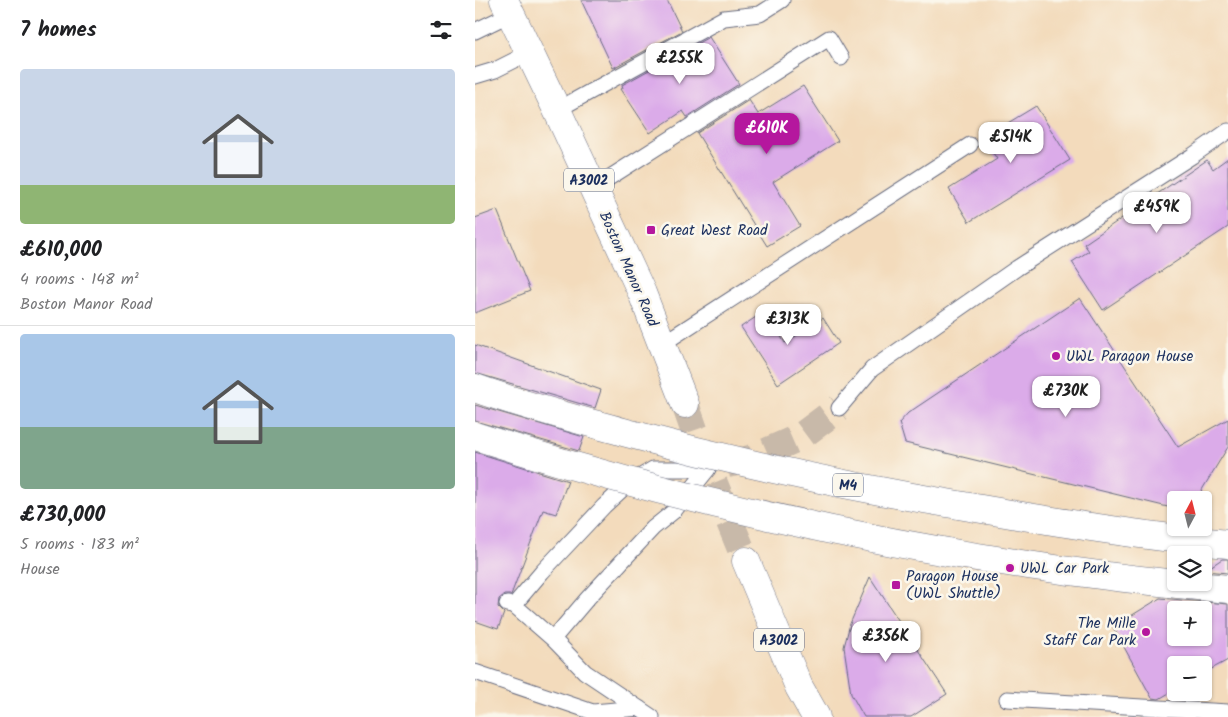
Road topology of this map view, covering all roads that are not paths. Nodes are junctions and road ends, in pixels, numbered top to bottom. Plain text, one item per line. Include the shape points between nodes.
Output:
1 (782, 0) edge
2 (507, 7) edge
3 (475, 32) edge
4 (529, 53) junction
5 (841, 58) dead end
6 (475, 76) edge
7 (557, 110) junction
8 (1228, 131) edge
9 (970, 145) dead end
10 (593, 188) junction
11 (661, 344) junction
12 (475, 388) edge
13 (685, 404) tunnel mouth
14 (839, 408) tunnel mouth
15 (475, 436) edge
16 (1228, 544) edge
17 (746, 561) tunnel mouth
18 (1228, 589) edge
19 (553, 639) junction
20 (475, 672) edge
21 (1007, 700) dead end
22 (1228, 712) edge
23 (645, 713) edge
24 (816, 717) edge

1 - 7 lane via 760,14 724,18
2 - 3 lane
2 - 4 main road, Boston Manor Road / A3002
4 - 6 lane
4 - 7 main road, Boston Manor Road / A3002
5 - 10 lane via 829,38
7 - 10 main road, Boston Manor Road / A3002
8 - 14 lane via 1017,268 871,369
9 - 11 lane
10 - 11 main road, Boston Manor Road / A3002 via 642,293
11 - 13 main road, Boston Manor Road / A3002
12 - 16 main road, M4, bridge via 576,419 790,474 1045,520
15 - 18 main road, bridge via 669,493 823,529 1027,566
17 - 24 main road, A3002 via 799,687
19 - 19 lane via 653,528 674,511 708,469 653,469 628,484 511,604
19 - 23 lane via 585,672
20 - 23 lane via 593,712
21 - 22 lane

